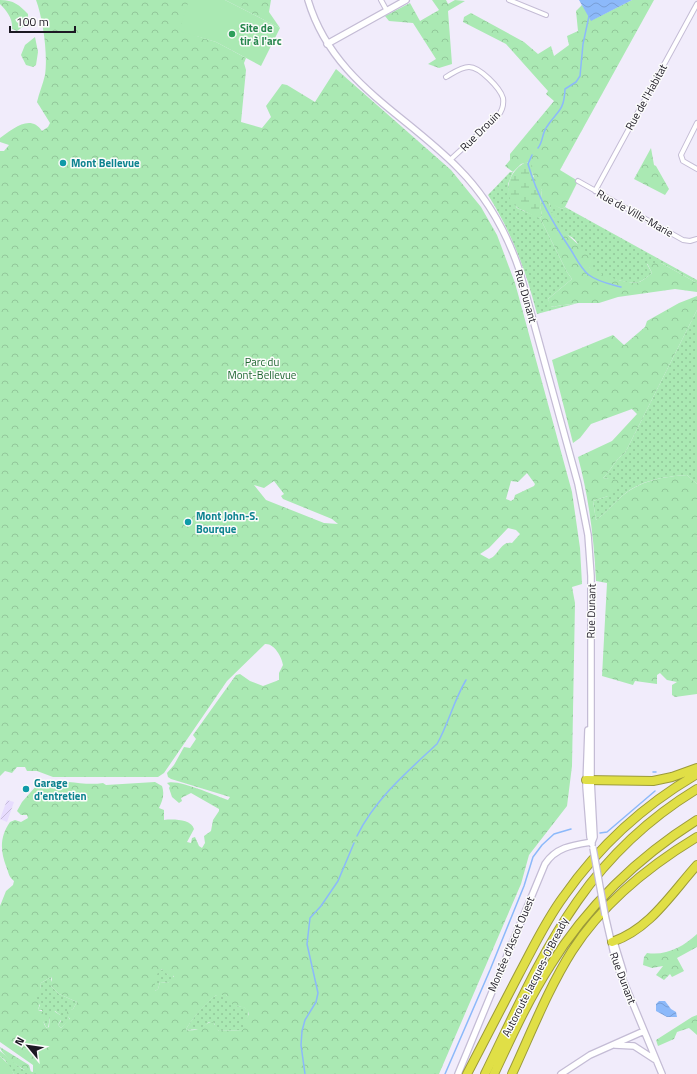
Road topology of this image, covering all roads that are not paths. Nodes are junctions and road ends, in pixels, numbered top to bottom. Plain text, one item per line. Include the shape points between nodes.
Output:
1 (308, 0) edge
2 (381, 0) edge
3 (406, 0) edge
4 (509, 0) edge
5 (697, 4) edge
6 (387, 11) junction
7 (546, 15) dead end
8 (328, 44) junction
9 (446, 77) dead end
10 (697, 123) edge
11 (450, 160) junction
12 (697, 170) edge
13 (578, 181) dead end
14 (595, 191) junction
15 (695, 240) edge
16 (697, 768) edge
17 (697, 774) edge
18 (589, 780) junction
19 (697, 789) edge
20 (697, 820) edge
21 (697, 837) edge
22 (592, 845) junction
23 (697, 865) edge
24 (612, 942) junction
25 (644, 1031) junction
26 (610, 1046) junction
27 (656, 1060) junction
28 (458, 1074) edge
29 (467, 1074) edge
30 (485, 1074) edge
31 (494, 1074) edge
32 (512, 1074) edge
33 (561, 1074) edge
34 (662, 1074) edge

1 - 8 street, Rue Dunant via 317,25
2 - 6 street
3 - 6 street
4 - 7 street
5 - 14 street, Rue de l'Habitat
6 - 8 street
8 - 11 street, Rue Dunant via 358,82
9 - 11 street, Rue Drouin via 461,69 476,69 498,90 503,101 498,116
10 - 12 street via 681,155 682,161
11 - 18 street, Rue Dunant via 496,217 512,251 524,283 585,515 591,576
13 - 14 street, Rue de Ville-Marie
14 - 15 street, Rue de Ville-Marie via 683,240
16 - 18 highway via 653,781
17 - 29 highway via 633,819 603,847 577,877 543,929
18 - 22 street, Rue Dunant via 594,837
19 - 30 highway, Autoroute Jacques-O'Bready via 637,833 609,860 583,892 548,947
20 - 31 highway, Autoroute Jacques-O'Bready via 635,865 582,921 542,979
21 - 32 highway via 640,877 611,903 582,936 558,975
22 - 24 street, Rue Dunant, bridge
22 - 28 street, Montée d'Ascot Ouest via 561,849 545,864
23 - 24 highway via 649,920 631,934
24 - 25 street, Rue Dunant via 616,963
25 - 26 street
25 - 27 street, Rue Dunant
26 - 27 street via 632,1045
26 - 33 street
27 - 34 street, Rue Dunant

